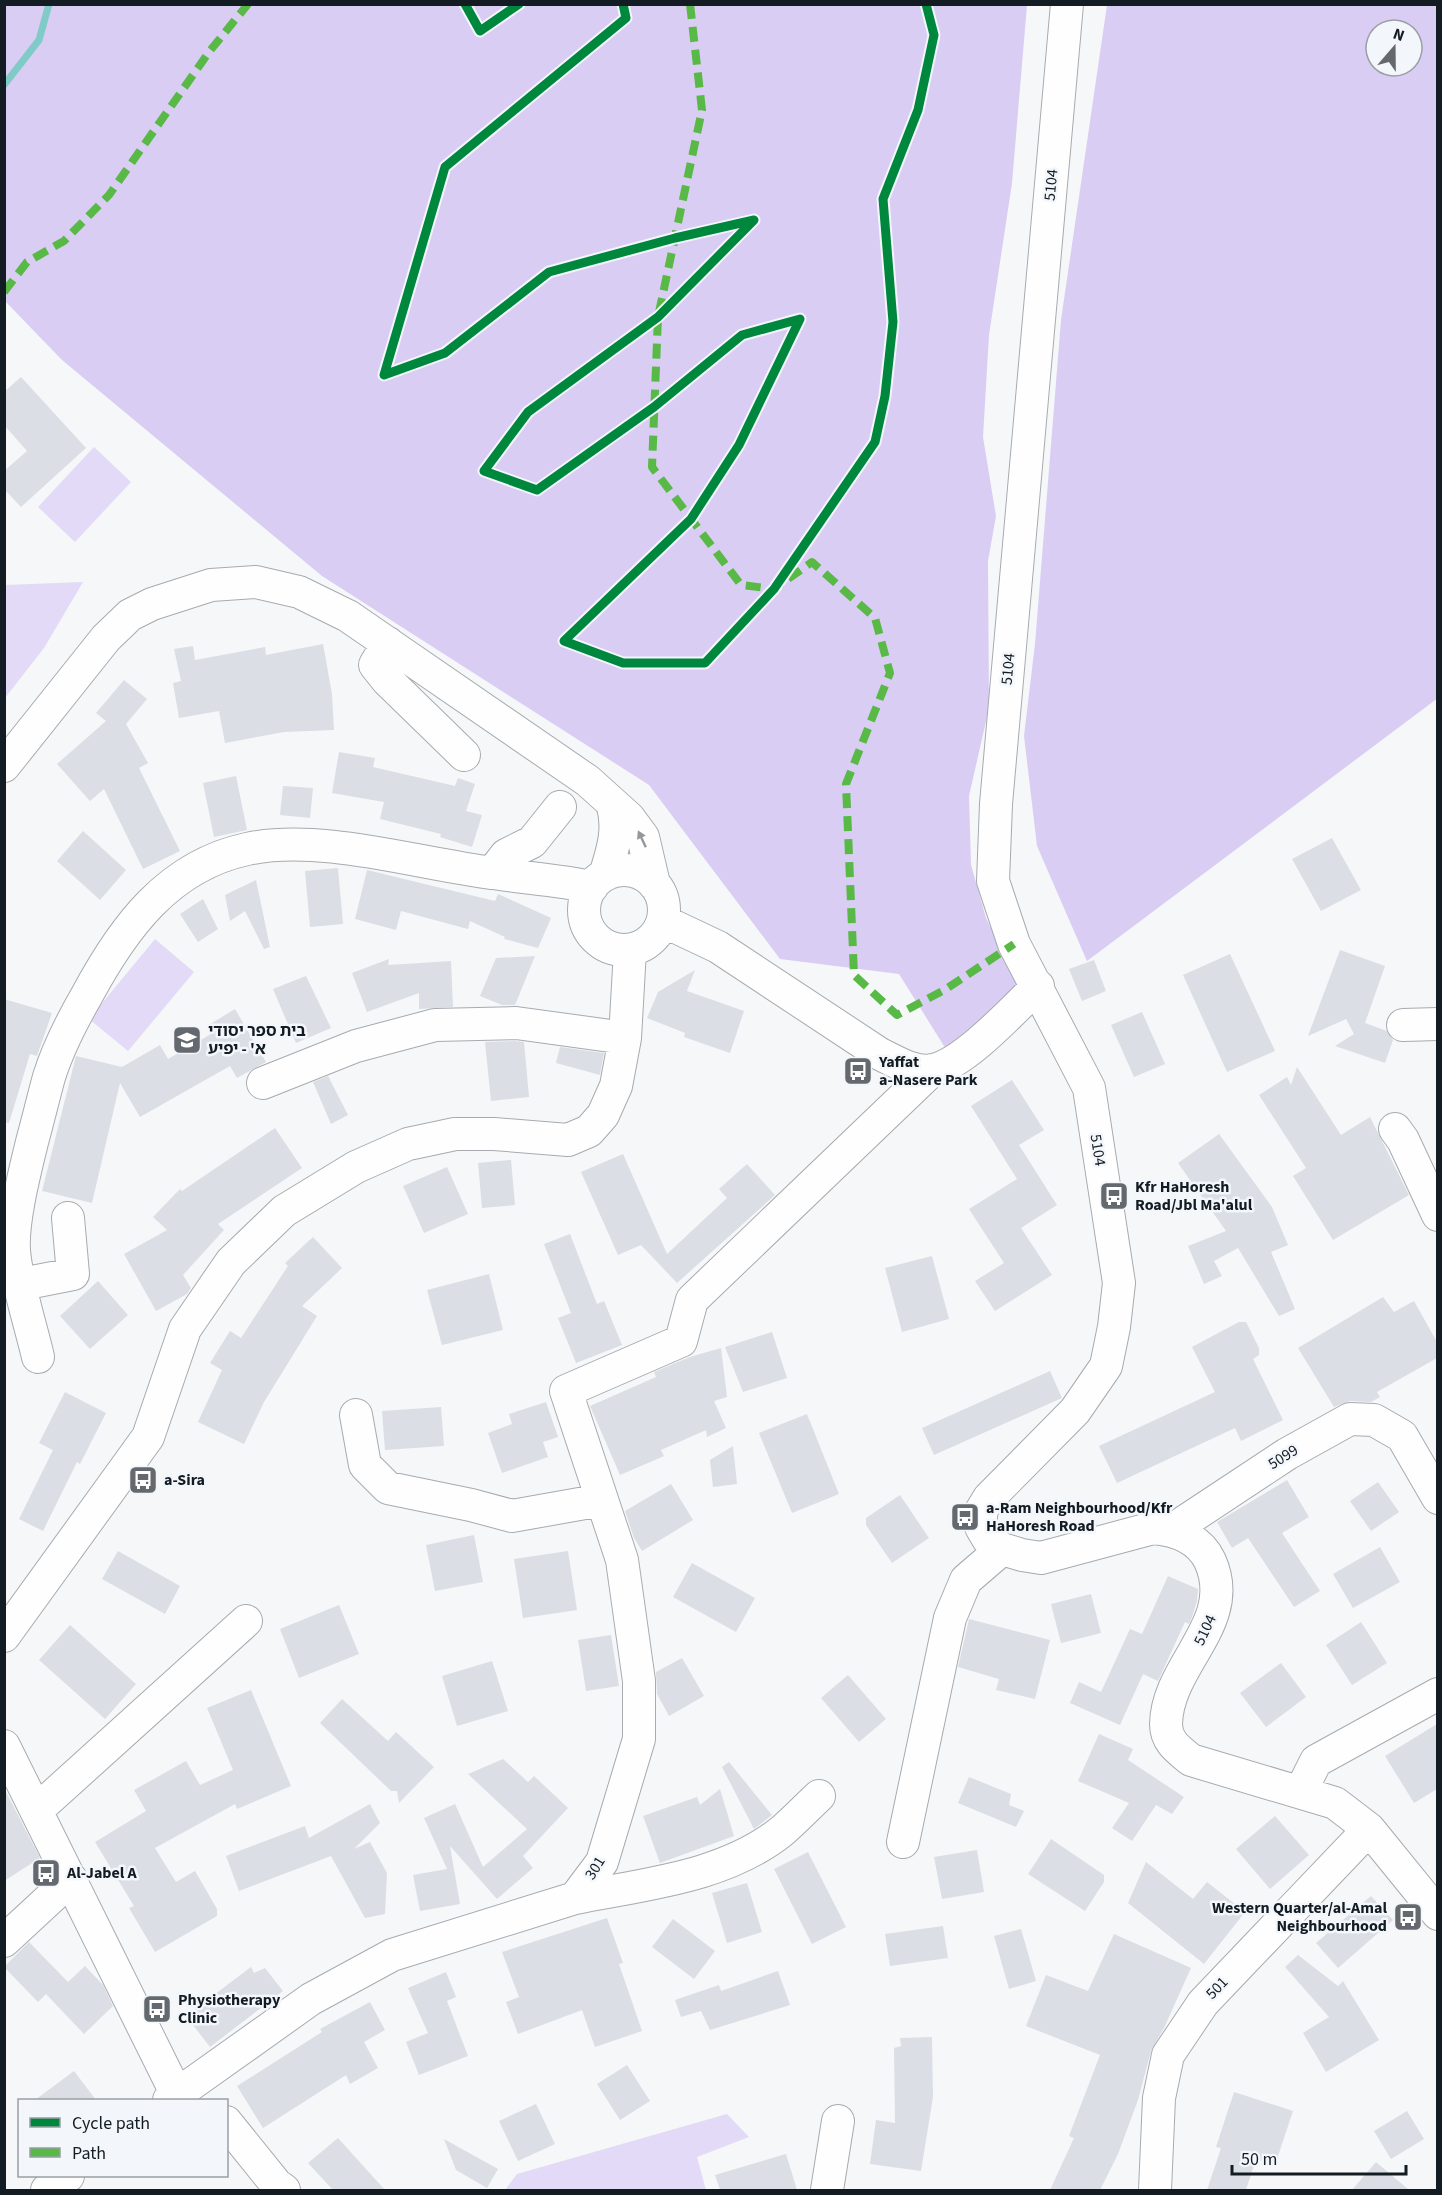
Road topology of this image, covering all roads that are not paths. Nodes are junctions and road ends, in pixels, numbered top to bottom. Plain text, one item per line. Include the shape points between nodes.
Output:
1 (1067, 4) edge
2 (388, 644) junction
3 (464, 754) dead end
4 (4, 766) edge
5 (612, 803) junction
6 (560, 807) dead end
7 (492, 873) junction
8 (599, 881) junction
9 (654, 884) junction
10 (663, 921) junction
11 (630, 950) junction
12 (1038, 986) junction
13 (1437, 1024) edge
14 (1403, 1025) dead end
15 (625, 1038) junction
16 (932, 1070) junction
17 (263, 1083) dead end
18 (1395, 1129) dead end
19 (12, 1202) edge
20 (1437, 1215) edge
21 (68, 1218) dead end
22 (22, 1284) junction
23 (38, 1357) dead end
24 (356, 1415) dead end
25 (1437, 1498) edge
26 (602, 1500) junction
27 (1172, 1530) junction
28 (1002, 1549) junction
29 (246, 1621) dead end
30 (4, 1636) edge
31 (1437, 1694) edge
32 (4, 1746) edge
33 (1301, 1791) junction
34 (819, 1796) dead end
35 (37, 1810) junction
36 (1369, 1829) junction
37 (903, 1842) dead end
38 (71, 1879) junction
39 (575, 1898) junction
40 (1437, 1914) edge
41 (4, 1941) edge
42 (188, 2094) edge
43 (838, 2121) dead end
44 (228, 2124) edge
45 (65, 2177) edge
46 (47, 2190) edge
47 (284, 2190) edge
48 (827, 2190) edge
49 (1155, 2190) edge

1 - 12 street, 5104 via 996,804 993,880 1014,944
2 - 3 street via 375,665
2 - 4 street via 348,616 299,592 256,582 211,585 130,615 106,638
2 - 5 street via 588,781
5 - 8 street via 615,840
9 -> 5 street via 643,837
6 - 7 street via 532,842 506,855
7 - 8 street
7 - 19 street via 399,856 285,845 248,849 212,860 179,878 139,914 112,948 69,1028 49,1076
8 - 9 street via 626,870 637,872
8 - 11 street via 584,908 590,931 607,946
9 - 10 street via 663,901
10 - 11 street via 651,941
10 - 16 street via 718,947 880,1054 906,1067
11 - 15 street
12 - 16 street via 971,1050
12 - 28 street, 5104 via 1089,1088 1119,1283 1106,1366 1075,1411 989,1498 981,1511 981,1527 988,1539
13 - 14 street
15 - 17 street via 516,1023 435,1025 356,1046
15 - 30 street via 616,1086 603,1115 589,1131 568,1140 455,1134 408,1144 356,1167 284,1211 231,1262 185,1329 148,1437
16 - 26 street, 301 via 692,1300 681,1341 566,1391
18 - 20 street
19 - 22 street via 14,1250
21 - 22 street via 74,1274
22 - 23 street
24 - 26 street via 365,1465 388,1488 512,1516
25 - 27 street, 5099 via 1402,1436 1374,1420 1350,1419 1287,1454
26 - 39 street, 301 via 622,1560 639,1681 639,1739 602,1862
27 - 28 street via 1153,1528 1041,1558
27 - 33 street, 5104 via 1207,1554 1218,1593 1214,1617 1173,1692 1166,1725 1172,1745 1191,1760
28 - 37 street via 966,1580 950,1618
29 - 35 street
31 - 33 street via 1316,1761
32 - 35 street
33 - 36 street, 5104 via 1335,1803
34 - 39 street via 782,1831 750,1852 698,1873
35 - 38 street
36 - 40 street, 5104
36 - 49 street, 501 via 1203,2003 1168,2055 1158,2098
38 - 41 street
38 - 42 street
39 - 42 street, 301 via 392,1955 311,1999
43 - 48 street
44 - 47 street
45 - 46 street

